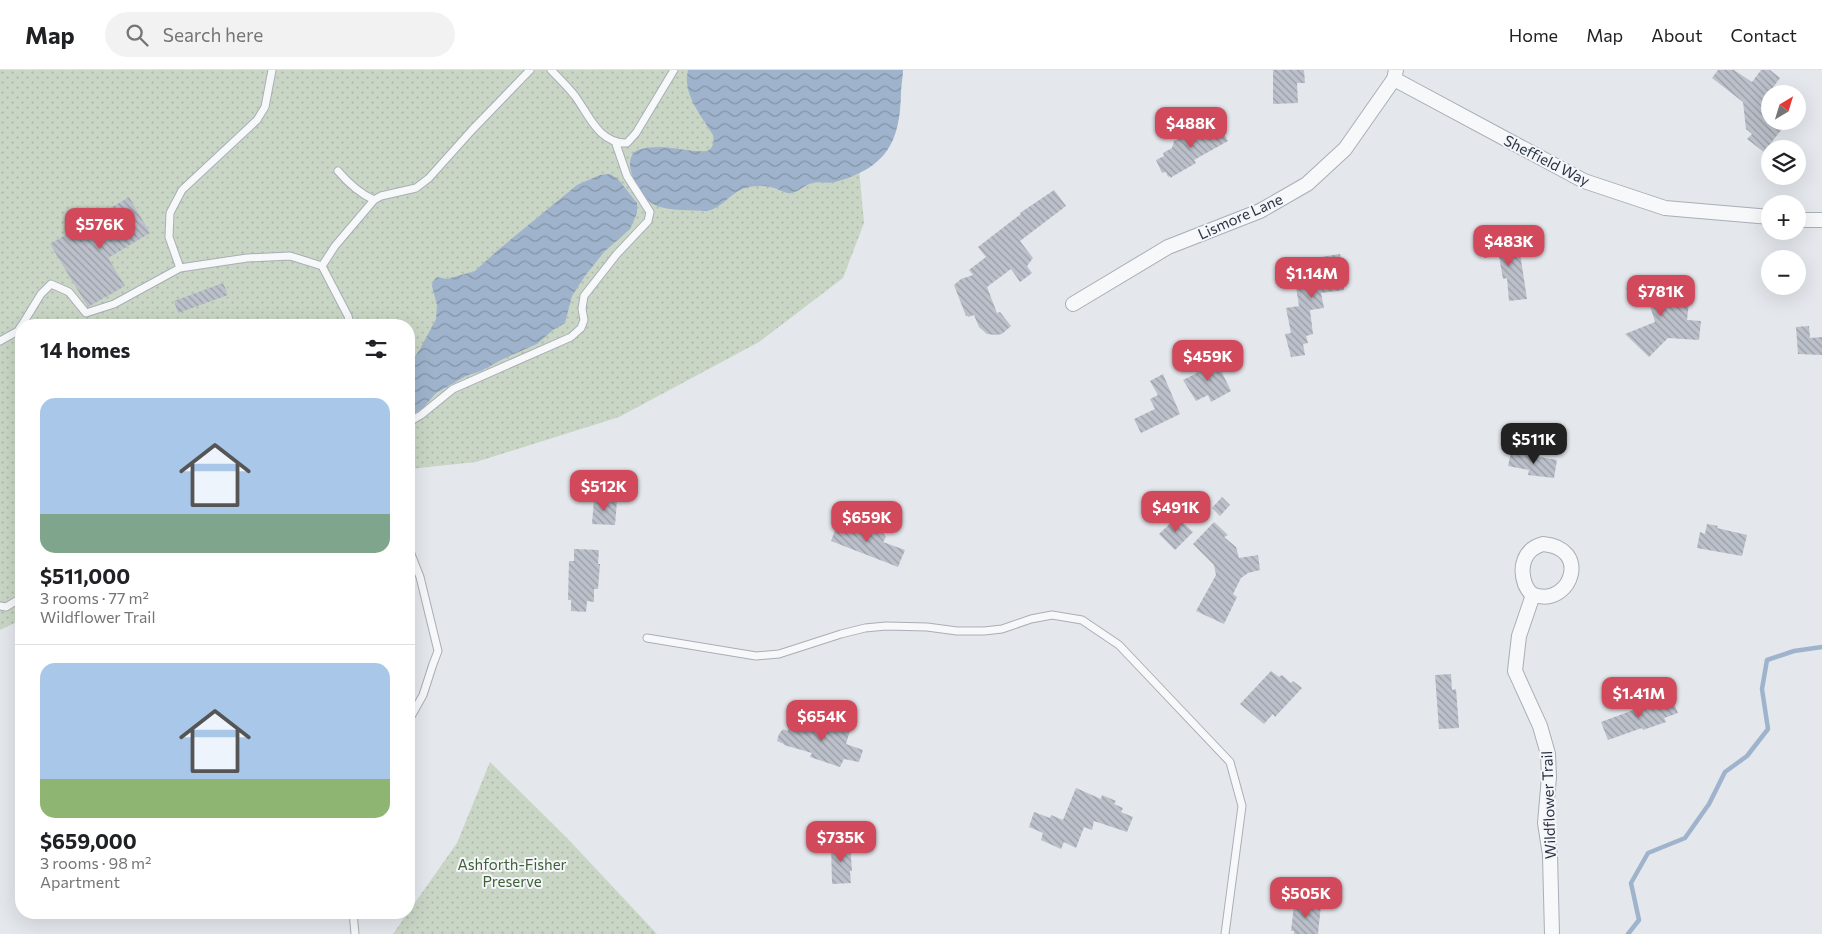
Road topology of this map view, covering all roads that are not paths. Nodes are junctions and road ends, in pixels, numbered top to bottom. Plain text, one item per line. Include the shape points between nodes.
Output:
1 (272, 70) edge
2 (530, 70) edge
3 (551, 70) edge
4 (674, 70) edge
5 (1395, 74) edge
6 (616, 144) junction
7 (338, 171) dead end
8 (374, 200) junction
9 (1761, 216) edge
10 (1806, 220) edge
11 (1822, 220) edge
12 (322, 266) junction
13 (180, 268) junction
14 (1073, 304) dead end
15 (26, 319) edge
16 (349, 319) edge
17 (15, 332) edge
18 (0, 340) edge
19 (415, 418) edge
20 (415, 564) edge
21 (1532, 596) dead end
22 (15, 602) edge
23 (0, 606) edge
24 (647, 638) dead end
25 (415, 710) edge
26 (354, 919) edge
27 (355, 934) edge
28 (1225, 934) edge
29 (1552, 934) edge

1 - 13 lane via 265,107 257,120 182,190 170,213 169,237
2 - 8 lane via 429,178 416,188
3 - 6 lane via 585,110 594,128
4 - 6 lane via 636,133 627,143
5 - 9 street, Sheffield Way via 1584,180 1665,208
5 - 14 street, Lismore Lane via 1344,148 1306,184 1260,211 1168,248
6 - 19 lane via 627,176 650,212 648,221 584,296 581,328 571,337 453,389
7 - 8 lane via 349,185
8 - 12 lane
10 - 11 street
12 - 13 lane via 290,256 247,258
12 - 16 lane
13 - 15 lane via 114,304 86,313 69,292 51,284
17 - 18 lane
20 - 25 lane via 438,651 424,695
21 - 29 street, Wildflower Trail via 1519,636 1515,671 1540,726 1548,754 1545,823 1550,855
22 - 23 lane via 6,607
24 - 28 lane via 756,656 779,654 865,628 902,626 984,631 1052,615 1082,620 1119,645 1230,762 1242,806
26 - 27 lane

